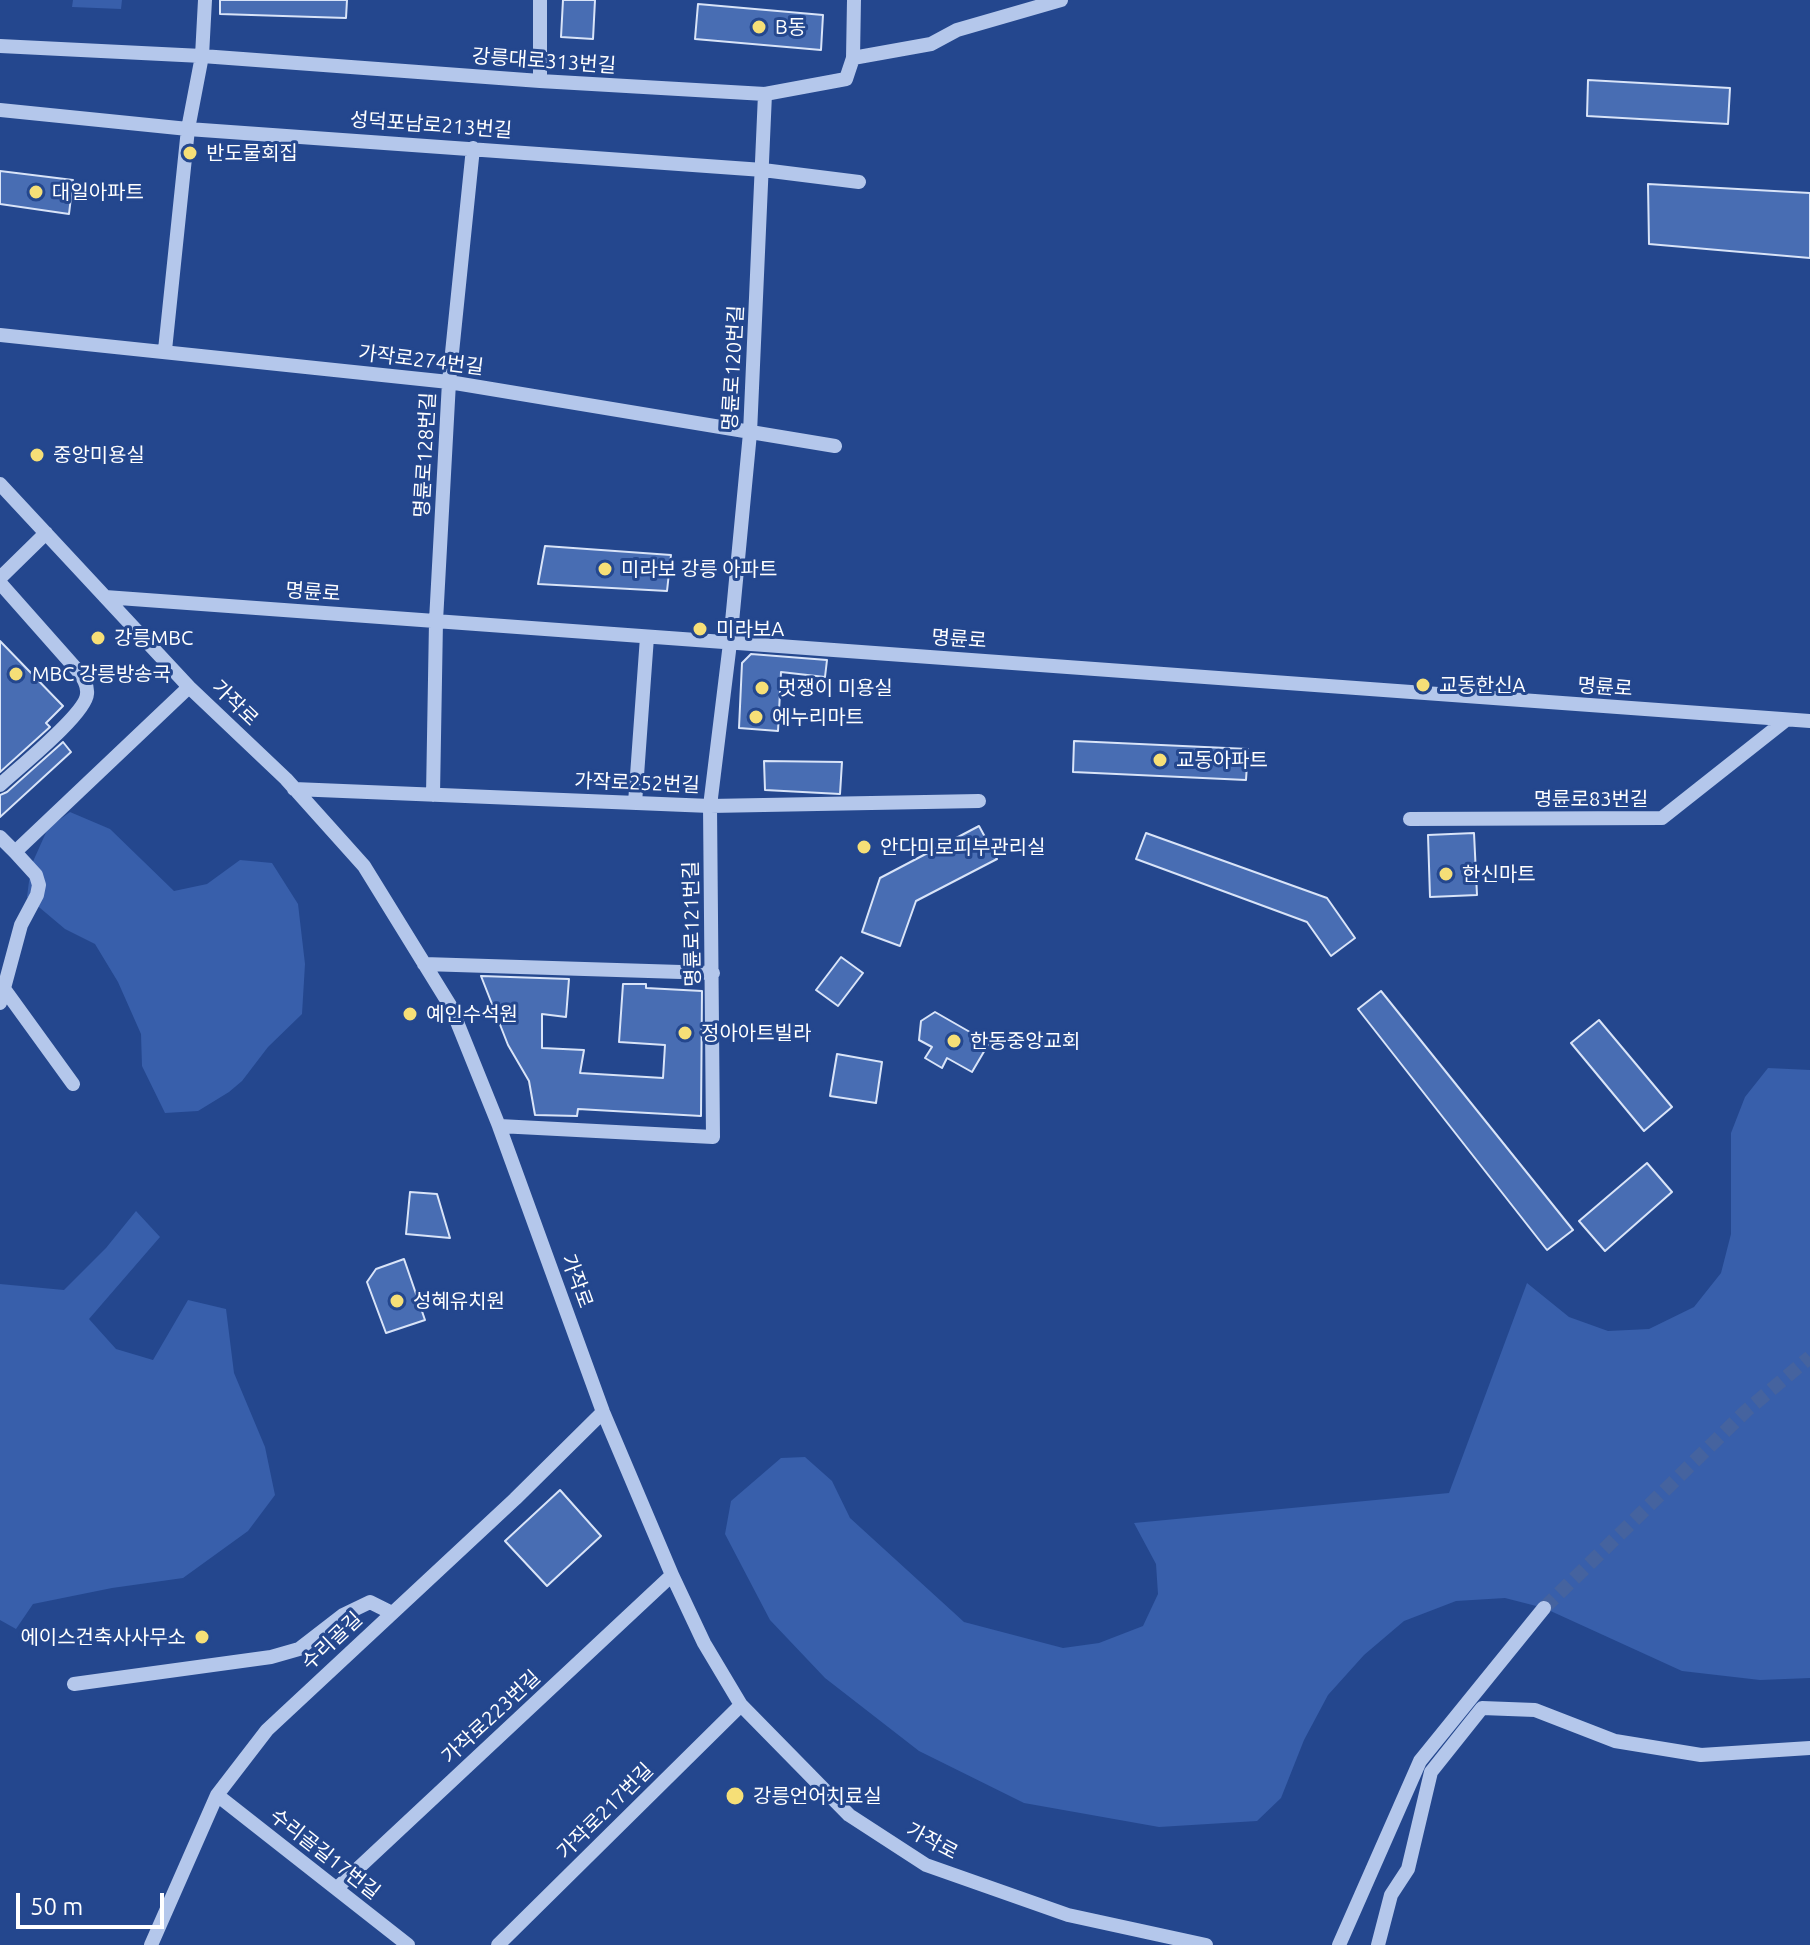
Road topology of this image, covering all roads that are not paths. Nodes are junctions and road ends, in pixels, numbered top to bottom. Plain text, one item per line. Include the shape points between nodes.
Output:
1 (205, 0) edge
2 (540, 0) edge
3 (854, 0) edge
4 (1061, 0) edge
5 (0, 46) edge
6 (202, 56) junction
7 (853, 58) junction
8 (540, 81) junction
9 (765, 94) junction
10 (0, 110) edge
11 (188, 129) junction
12 (473, 148) junction
13 (763, 170) junction
14 (859, 182) dead end
15 (0, 335) edge
16 (165, 350) junction
17 (449, 382) junction
18 (750, 433) junction
19 (835, 446) dead end
20 (0, 484) edge
21 (46, 533) junction
22 (0, 580) edge
23 (105, 597) junction
24 (436, 621) junction
25 (647, 637) junction
26 (730, 643) junction
27 (189, 687) junction
28 (1786, 720) junction
29 (1810, 721) edge
30 (0, 785) edge
31 (294, 789) junction
32 (433, 795) junction
33 (979, 801) dead end
34 (635, 803) junction
35 (710, 806) junction
36 (1410, 819) dead end
37 (0, 837) edge
38 (15, 852) junction
39 (424, 964) junction
40 (713, 973) junction
41 (2, 994) edge
42 (73, 1084) dead end
43 (499, 1126) junction
44 (603, 1412) junction
45 (672, 1575) junction
46 (1544, 1608) tunnel mouth
47 (392, 1613) junction
48 (74, 1684) dead end
49 (741, 1705) junction
50 (1810, 1748) edge
51 (217, 1795) junction
52 (337, 1888) junction
53 (151, 1945) edge
54 (408, 1945) edge
55 (498, 1945) edge
56 (1206, 1945) edge
57 (1339, 1945) edge
58 (1378, 1945) edge

1 - 6 street
2 - 8 street
3 - 7 street
4 - 7 street via 957,30 931,44
5 - 6 street, 강릉대로313번길
6 - 8 street, 강릉대로313번길
6 - 11 street
7 - 9 street, 강릉대로313번길 via 846,79
8 - 9 street, 강릉대로313번길
9 - 13 street, 명륜로120번길
10 - 11 street, 성덕포남로213번길
11 - 12 street, 성덕포남로213번길
11 - 16 street
12 - 13 street, 성덕포남로213번길
12 - 17 street, 명륜로128번길
13 - 14 street, 성덕포남로213번길
13 - 18 street, 명륜로120번길
15 - 16 street, 가작로274번길
16 - 17 street, 가작로274번길
17 - 18 street, 가작로274번길
17 - 24 street, 명륜로128번길
18 - 19 street, 가작로274번길
18 - 26 street, 명륜로120번길
20 - 21 street, 가작로
21 - 22 street
21 - 23 street, 가작로
22 - 30 street via 78,671 88,695 75,716
23 - 24 street, 명륜로
23 - 27 street, 가작로
24 - 25 street, 명륜로
24 - 32 street, 명륜로128번길
25 - 26 street, 명륜로
25 - 34 street
26 - 28 street, 명륜로
26 - 35 street, 명륜로121번길
27 - 31 street, 가작로
27 - 38 street
28 - 29 street, 명륜로
28 - 36 street, 명륜로83번길 via 1662,818
31 - 32 street, 가작로252번길
31 - 39 street, 가작로 via 364,866
32 - 34 street, 가작로252번길
33 - 35 street, 가작로252번길
34 - 35 street, 가작로252번길
35 - 40 street, 명륜로121번길
37 - 38 street
38 - 41 street via 39,885 21,925
39 - 40 street
39 - 43 street, 가작로 via 451,1007
40 - 43 street, 명륜로121번길 via 713,1137
41 - 42 street
43 - 44 street, 가작로
44 - 45 street, 가작로
44 - 47 street, 수리골길
45 - 49 street, 가작로
45 - 52 street, 가작로223번길
46 - 57 street via 1420,1761
47 - 48 street via 370,1602 343,1615 299,1649 271,1657
47 - 51 street, 수리골길 via 267,1730
49 - 55 street, 가작로217번길
49 - 56 street, 가작로 via 849,1815 926,1865 1068,1915
50 - 58 street via 1701,1755 1615,1741 1535,1710 1482,1708 1431,1772 1408,1869 1391,1895
51 - 52 street, 수리골길17번길
51 - 53 street, 수리골길
52 - 54 street, 수리골길17번길

